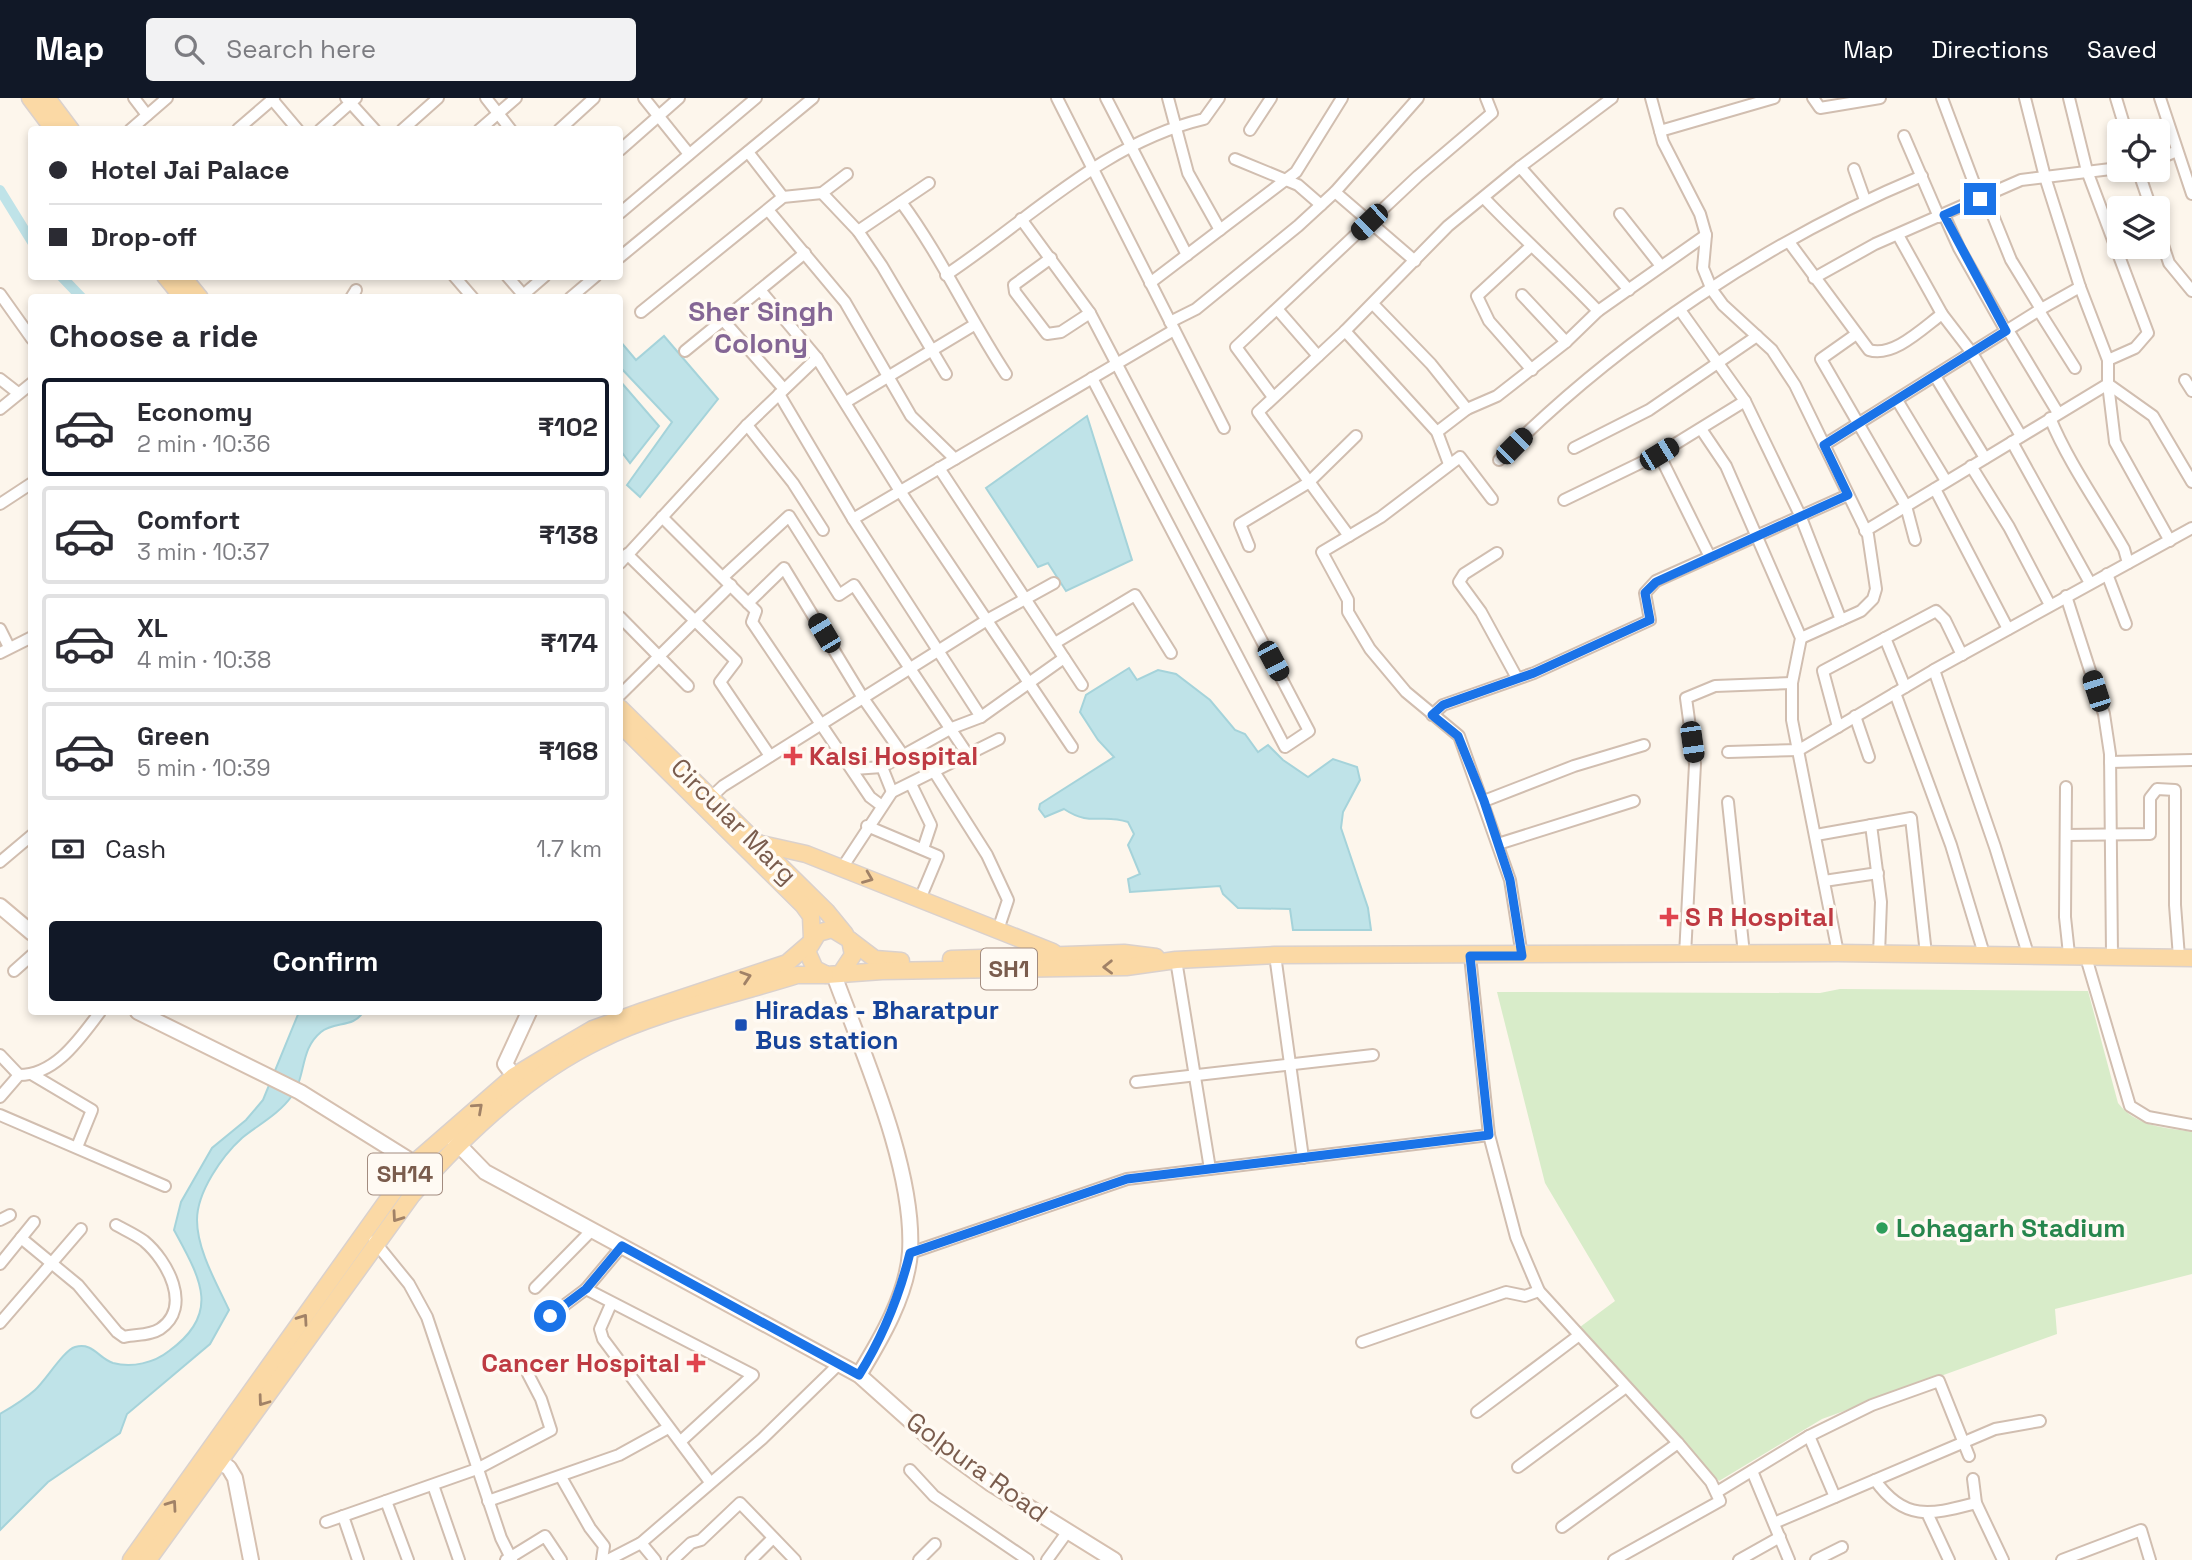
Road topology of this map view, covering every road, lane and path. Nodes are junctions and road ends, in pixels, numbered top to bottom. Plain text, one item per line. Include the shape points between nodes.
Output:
1 (30, 98) edge
2 (47, 98) edge
3 (134, 98) edge
4 (167, 98) edge
5 (438, 98) edge
6 (486, 98) edge
7 (516, 98) edge
8 (594, 98) edge
9 (644, 98) edge
10 (680, 98) edge
11 (756, 98) edge
12 (813, 98) edge
13 (1057, 98) edge
14 (1106, 98) edge
15 (1168, 98) edge
16 (1219, 98) edge
17 (1271, 98) edge
18 (1342, 98) edge
19 (1418, 98) edge
20 (1486, 98) edge
21 (1612, 98) edge
22 (1651, 98) edge
23 (1774, 98) edge
24 (1813, 98) edge
25 (1880, 98) edge
26 (1942, 98) edge
27 (2025, 98) edge
28 (2068, 98) edge
29 (2116, 98) edge
30 (2160, 98) edge
31 (272, 99) edge
32 (351, 99) edge
33 (498, 113) junction
34 (147, 115) junction
35 (659, 117) junction
36 (2122, 119) edge
37 (1178, 125) junction
38 (51, 126) edge
39 (68, 126) edge
40 (135, 126) edge
41 (242, 126) edge
42 (295, 126) edge
43 (324, 126) edge
44 (372, 126) edge
45 (406, 126) edge
46 (483, 126) edge
47 (508, 126) edge
48 (563, 126) edge
49 (1250, 130) dead end
50 (1660, 131) junction
51 (1904, 136) dead end
52 (623, 147) edge
53 (1131, 148) junction
54 (2177, 151) junction
55 (748, 152) junction
56 (690, 154) junction
57 (2170, 154) edge
58 (1235, 159) dead end
59 (1092, 167) junction
60 (1520, 167) junction
61 (2107, 168) edge
62 (1854, 169) dead end
63 (2087, 171) junction
64 (847, 174) dead end
65 (1922, 176) junction
66 (2045, 177) junction
67 (1285, 179) junction
68 (929, 183) dead end
69 (1335, 192) junction
70 (822, 193) junction
71 (2192, 194) edge
72 (783, 197) junction
73 (1484, 198) junction
74 (1982, 198) junction
75 (1865, 200) junction
76 (901, 202) junction
77 (1321, 205) junction
78 (623, 210) edge
79 (768, 210) junction
80 (1620, 214) dead end
81 (1942, 216) junction
82 (1021, 219) junction
83 (1369, 222) junction
84 (1220, 230) junction
85 (858, 231) junction
86 (1706, 235) junction
87 (1898, 235) junction
88 (1789, 242) junction
89 (1530, 247) junction
90 (805, 253) junction
91 (623, 255) edge
92 (1187, 255) junction
93 (1051, 258) junction
94 (2168, 259) edge
95 (1415, 261) junction
96 (1661, 266) junction
97 (946, 275) junction
98 (1814, 278) junction
99 (168, 280) edge
100 (185, 280) edge
101 (457, 280) edge
102 (511, 280) edge
103 (541, 280) edge
104 (591, 280) edge
105 (1150, 283) junction
106 (2080, 287) junction
107 (760, 290) junction
108 (1629, 290) junction
109 (1712, 290) junction
110 (2192, 292) edge
111 (0, 293) edge
112 (180, 294) edge
113 (197, 294) edge
114 (470, 294) edge
115 (523, 294) edge
116 (527, 294) edge
117 (575, 294) edge
118 (1522, 295) dead end
119 (1373, 304) junction
120 (1278, 310) junction
121 (1680, 310) junction
122 (2040, 310) junction
123 (1598, 311) junction
124 (641, 312) dead end
125 (1090, 313) junction
126 (1942, 314) junction
127 (723, 320) junction
128 (974, 325) junction
129 (1172, 326) junction
130 (1345, 331) junction
131 (2007, 331) junction
132 (28, 333) edge
133 (1855, 335) junction
134 (1757, 336) junction
135 (1566, 342) junction
136 (685, 351) dead end
137 (931, 351) junction
138 (1972, 353) junction
139 (1318, 356) junction
140 (817, 358) junction
141 (2108, 360) junction
142 (1720, 362) junction
143 (1118, 363) junction
144 (2075, 368) dead end
145 (1532, 370) junction
146 (946, 374) dead end
147 (1006, 374) dead end
148 (888, 376) junction
149 (1935, 376) junction
150 (1092, 378) junction
151 (0, 379) edge
152 (2185, 380) dead end
153 (2108, 384) junction
154 (28, 386) edge
155 (2192, 391) edge
156 (781, 392) junction
157 (18, 393) junction
158 (1273, 397) junction
159 (1897, 400) junction
160 (1745, 401) junction
161 (845, 402) junction
162 (1467, 409) junction
163 (0, 410) edge
164 (2054, 416) junction
165 (1859, 424) junction
166 (747, 425) junction
167 (1224, 428) dead end
168 (1701, 429) junction
169 (1437, 432) junction
170 (1356, 436) dead end
171 (2016, 439) junction
172 (1824, 445) junction
173 (1574, 448) dead end
174 (1659, 454) junction
175 (1985, 458) junction
176 (955, 459) junction
177 (1499, 460) dead end
178 (1449, 464) junction
179 (1971, 466) junction
180 (939, 468) junction
181 (1946, 481) junction
182 (2192, 482) edge
183 (1308, 483) junction
184 (28, 486) edge
185 (1934, 489) junction
186 (900, 491) junction
187 (1848, 495) junction
188 (1492, 499) dead end
189 (1564, 500) dead end
190 (0, 504) edge
191 (1906, 506) junction
192 (1800, 515) junction
193 (662, 517) junction
194 (853, 519) junction
195 (2192, 528) edge
196 (823, 530) dead end
197 (1865, 531) junction
198 (1349, 536) junction
199 (1757, 538) junction
200 (1915, 540) dead end
201 (2170, 541) junction
202 (1249, 546) dead end
203 (1497, 553) dead end
204 (1710, 557) junction
205 (623, 559) edge
206 (2128, 563) junction
207 (2107, 574) junction
208 (727, 581) junction
209 (1054, 583) dead end
210 (2090, 583) junction
211 (2066, 596) junction
212 (1026, 599) junction
213 (748, 603) junction
214 (2050, 605) junction
215 (695, 619) junction
216 (623, 620) edge
217 (987, 620) junction
218 (1841, 620) junction
219 (2126, 624) dead end
220 (2008, 628) junction
221 (0, 629) edge
222 (1801, 638) junction
223 (1885, 638) junction
224 (28, 639) edge
225 (1055, 643) junction
226 (5, 650) edge
227 (938, 650) junction
228 (1171, 653) dead end
229 (1962, 655) junction
230 (659, 656) junction
231 (1064, 658) junction
232 (911, 667) junction
233 (1934, 670) junction
234 (1517, 678) junction
235 (1030, 683) junction
236 (1792, 683) junction
237 (1082, 685) dead end
238 (688, 686) dead end
239 (1900, 690) junction
240 (623, 692) edge
241 (863, 698) junction
242 (623, 711) edge
243 (1432, 715) junction
244 (1855, 716) junction
245 (981, 717) junction
246 (820, 725) junction
247 (623, 727) edge
248 (1838, 727) junction
249 (952, 728) junction
250 (999, 739) dead end
251 (1644, 745) dead end
252 (1072, 747) dead end
253 (1799, 750) junction
254 (1728, 752) dead end
255 (903, 755) junction
256 (968, 755) junction
257 (770, 756) junction
258 (1869, 757) dead end
259 (2192, 760) edge
260 (2110, 762) junction
261 (882, 767) junction
262 (853, 769) junction
263 (935, 773) junction
264 (911, 784) junction
265 (2066, 787) dead end
266 (892, 792) junction
267 (1484, 801) junction
268 (1633, 801) dead end
269 (706, 802) junction
270 (1728, 802) dead end
271 (882, 806) junction
272 (1871, 825) junction
273 (867, 826) junction
274 (1816, 835) junction
275 (2066, 835) junction
276 (2111, 836) junction
277 (28, 838) edge
278 (757, 843) junction
279 (1498, 844) junction
280 (923, 849) junction
281 (0, 862) edge
282 (842, 868) junction
283 (1878, 873) junction
284 (1825, 881) junction
285 (920, 899) junction
286 (0, 906) edge
287 (28, 930) edge
288 (998, 930) junction
289 (848, 938) junction
290 (811, 941) junction
291 (1838, 953) junction
292 (1744, 954) junction
293 (1879, 954) junction
294 (1926, 954) junction
295 (1984, 954) junction
296 (2028, 954) junction
297 (2077, 954) junction
298 (2112, 954) junction
299 (1061, 955) junction
300 (1275, 955) junction
301 (1685, 955) junction
302 (1470, 956) junction
303 (1522, 956) junction
304 (2186, 957) edge
305 (28, 959) edge
306 (1176, 960) junction
307 (14, 971) dead end
308 (834, 974) junction
309 (98, 1015) edge
310 (149, 1015) edge
311 (528, 1015) edge
312 (0, 1055) edge
313 (1373, 1055) dead end
314 (1290, 1064) junction
315 (19, 1075) junction
316 (33, 1075) junction
317 (1195, 1075) junction
318 (519, 1082) junction
319 (1136, 1082) dead end
320 (0, 1097) edge
321 (0, 1115) edge
322 (2192, 1125) edge
323 (1489, 1135) junction
324 (454, 1140) junction
325 (77, 1147) junction
326 (431, 1149) junction
327 (1303, 1158) junction
328 (443, 1162) junction
329 (413, 1165) junction
330 (1210, 1169) junction
331 (426, 1179) junction
332 (165, 1186) dead end
333 (34, 1222) dead end
334 (116, 1225) dead end
335 (81, 1229) dead end
336 (592, 1230) junction
337 (365, 1232) junction
338 (21, 1238) junction
339 (377, 1245) junction
340 (622, 1246) junction
341 (910, 1253) junction
342 (53, 1263) junction
343 (0, 1264) edge
344 (534, 1288) dead end
345 (586, 1289) junction
346 (1539, 1291) junction
347 (611, 1304) junction
348 (550, 1316) dead end
349 (0, 1323) edge
350 (1578, 1336) junction
351 (1362, 1342) dead end
352 (839, 1364) junction
353 (528, 1374) dead end
354 (859, 1375) junction
355 (1626, 1387) junction
356 (1476, 1412) dead end
357 (2040, 1420) dead end
358 (668, 1428) junction
359 (1809, 1436) junction
360 (681, 1441) junction
361 (1965, 1442) junction
362 (1678, 1443) junction
363 (1969, 1456) dead end
364 (213, 1457) junction
365 (1518, 1467) dead end
366 (477, 1469) junction
367 (910, 1470) dead end
368 (1752, 1471) junction
369 (561, 1477) junction
370 (1973, 1479) dead end
371 (1875, 1480) junction
372 (709, 1482) junction
373 (433, 1485) junction
374 (1717, 1492) junction
375 (1835, 1497) junction
376 (386, 1501) junction
377 (488, 1501) junction
378 (1976, 1503) junction
379 (1928, 1515) junction
380 (343, 1516) junction
381 (326, 1522) dead end
382 (1774, 1523) junction
383 (1562, 1527) dead end
384 (1068, 1531) junction
385 (773, 1538) junction
386 (1780, 1538) junction
387 (641, 1543) junction
388 (935, 1544) dead end
389 (1842, 1547) dead end
390 (510, 1559) edge
391 (131, 1560) edge
392 (148, 1560) edge
393 (251, 1560) edge
394 (358, 1560) edge
395 (408, 1560) edge
396 (459, 1560) edge
397 (561, 1560) edge
398 (602, 1560) edge
399 (608, 1560) edge
400 (654, 1560) edge
401 (673, 1560) edge
402 (751, 1560) edge
403 (795, 1560) edge
404 (919, 1560) edge
405 (1028, 1560) edge
406 (1047, 1560) edge
407 (1114, 1560) edge
408 (1614, 1560) edge
409 (1739, 1560) edge
410 (1789, 1560) edge
411 (1816, 1560) edge
412 (1949, 1560) edge
413 (2003, 1560) edge
414 (2062, 1560) edge
415 (2150, 1560) edge

1 - 38 main road
2 - 39 main road
3 - 34 street
4 - 34 street
5 - 45 street
6 - 33 street
7 - 33 street
8 - 48 street
9 - 35 street
10 - 35 street
11 - 56 street
12 - 55 street
13 - 59 street
14 - 53 street
15 - 37 street
16 - 37 street via 1204,119
17 - 49 street
18 - 67 street via 1296,172
19 - 69 street
20 - 83 street via 1492,113 1483,124
21 - 60 street
22 - 50 street
23 - 50 street
24 - 25 street via 1820,108
26 - 74 street
27 - 66 street
28 - 63 street
29 - 36 street
30 - 54 street
31 - 41 street
31 - 42 street
32 - 43 street
32 - 44 street
33 - 46 street
33 - 47 street
34 - 40 street
35 - 52 street
35 - 56 street
37 - 53 street
37 - 84 street via 1188,173
50 - 86 street
51 - 65 street
53 - 59 street
53 - 92 street
54 - 57 street
54 - 71 street
55 - 72 street
55 - 91 street
56 - 78 street
58 - 67 street
59 - 82 street
59 - 105 street
60 - 73 street
60 - 108 street
61 - 63 street
62 - 75 street
63 - 66 street
63 - 141 street via 2148,333 2135,348
64 - 70 street
65 - 75 street
65 - 81 street
66 - 74 street via 2021,180
66 - 106 street
67 - 77 street
67 - 84 street
68 - 76 street
69 - 77 street
69 - 83 street
70 - 72 street
70 - 85 street
72 - 79 street
73 - 89 street
73 - 95 street via 1448,226
74 - 81 street
74 - 122 street
75 - 88 street
76 - 85 street
76 - 97 street
77 - 129 street
79 - 90 street
79 - 124 street
80 - 96 street
81 - 87 street
81 - 131 street
82 - 93 street
82 - 97 street
83 - 95 street
83 - 120 street
84 - 92 street
85 - 137 street
86 - 96 street
86 - 109 street via 1703,268
87 - 98 street
87 - 126 street
88 - 98 street
88 - 109 street
89 - 123 street via 1550,261
89 - 145 street via 1477,296 1489,321
90 - 107 street
90 - 148 street via 845,302
92 - 105 street
93 - 125 street
93 - 125 street via 1013,285 1015,292 1047,334 1061,332
94 - 110 street
95 - 119 street
96 - 108 street
97 - 128 street
98 - 133 street
99 - 112 main road
100 - 113 main road
101 - 114 street
102 - 115 street
103 - 116 street
104 - 117 street
105 - 129 street
106 - 122 street
106 - 141 street
107 - 127 street
107 - 140 street
108 - 123 street
109 - 121 street
109 - 134 street
111 - 132 street
118 - 135 street
119 - 130 street
119 - 162 street
120 - 139 street
120 - 158 street via 1236,347
121 - 142 street
121 - 177 street via 1542,417
122 - 131 street
122 - 144 street
123 - 135 street
125 - 143 street
126 - 133 street via 1885,351 1869,350
126 - 138 street
127 - 136 street
127 - 156 street
128 - 137 street
128 - 147 street
129 - 143 street
129 - 167 street
130 - 139 street
130 - 169 street
131 - 138 street
131 - 164 street
133 - 165 street via 1821,359
134 - 142 street
134 - 172 street via 1795,385
135 - 145 street
137 - 146 street
137 - 148 street
138 - 149 street
138 - 171 street
139 - 158 street
140 - 156 street
140 - 161 street
141 - 153 street
142 - 160 street
142 - 173 street via 1648,410
143 - 150 street
143 - 150 street via 1310,731 1285,747
145 - 162 street via 1497,396
148 - 161 street
148 - 176 street via 911,416
149 - 159 street
149 - 175 street
150 - 176 street
151 - 157 street
152 - 155 street
153 - 164 street
153 - 182 street via 2153,416
153 - 201 street via 2115,442
154 - 157 street
156 - 166 street
156 - 194 street
157 - 163 street
158 - 183 street via 1258,412
159 - 165 street
159 - 181 street
160 - 168 street
160 - 192 street
161 - 186 street
162 - 169 street
164 - 171 street
164 - 206 street via 2066,457 2080,473
165 - 172 street
165 - 191 street
166 - 193 street
166 - 196 street
168 - 174 street
168 - 199 street via 1726,466
169 - 178 street
170 - 183 street
171 - 175 street
171 - 210 street
172 - 187 street
174 - 189 street
174 - 204 street
175 - 179 street
176 - 180 street
178 - 188 street via 1460,457 1466,461
178 - 198 street
179 - 181 street
179 - 214 street
180 - 186 street
180 - 212 street
181 - 185 street
183 - 198 street
183 - 202 street via 1240,524
184 - 190 street
185 - 191 street
185 - 220 street
186 - 194 street
186 - 217 street
187 - 192 street
187 - 197 street
191 - 197 street
191 - 200 street
192 - 199 street
192 - 218 street
193 - 205 street
193 - 208 street
194 - 227 street
195 - 201 street
197 - 218 street via 1876,589 1861,611
198 - 243 street via 1322,552 1348,600 1348,612 1387,671
199 - 204 street
199 - 222 street
201 - 206 street
203 - 234 street via 1459,582
204 - 234 street via 1650,587 1645,593 1650,620
205 - 215 street
206 - 207 street
207 - 210 street
207 - 219 street
208 - 213 street
208 - 215 street
208 - 232 street via 789,516 839,595 854,585
209 - 212 street
210 - 211 street
211 - 214 street
211 - 260 street via 2104,715
212 - 217 street
212 - 225 street
213 - 241 street via 784,568
213 - 246 street via 756,611 752,622
214 - 220 street
215 - 230 street
215 - 257 street via 736,662 720,682
216 - 230 street
217 - 227 street
217 - 235 street
218 - 222 street
220 - 229 street
221 - 226 street
222 - 236 street
223 - 229 street via 1936,611
223 - 239 street
223 - 248 street via 1823,671
224 - 226 street
225 - 228 street via 1135,595
225 - 231 street
227 - 232 street
227 - 245 street
229 - 233 street
230 - 238 street
230 - 240 street
231 - 235 street
231 - 237 street
232 - 241 street
232 - 249 street
233 - 239 street
233 - 296 street
234 - 243 street via 1443,705
235 - 245 street
235 - 252 street
236 - 253 street via 1792,720
236 - 301 street via 1715,686 1686,698 1695,764
239 - 244 street
239 - 295 street
241 - 246 street
241 - 255 street
242 - 269 main road, Circular Marg
243 - 267 street via 1458,736
244 - 248 street
244 - 258 street
245 - 249 street
246 - 257 street
246 - 262 street
247 - 269 main road, Circular Marg
248 - 253 street
249 - 255 street
249 - 256 street
250 - 256 street
251 - 267 street
253 - 254 street
253 - 274 street
255 - 261 street
256 - 263 street
257 - 269 street
259 - 260 street
260 - 276 street
261 - 262 street
261 - 266 street
262 - 271 street via 870,797
263 - 264 street
263 - 288 street via 987,855 1008,900
264 - 266 street
264 - 280 street via 931,825
265 - 275 street
266 - 271 street
267 - 279 street
268 - 279 street
269 - 278 main road, Circular Marg
269 - 290 main road, Circular Marg via 803,905 813,924
270 - 292 street
271 - 273 street
272 - 274 street
272 - 283 street
272 - 294 street via 1911,818
273 - 280 street
273 - 282 street
274 - 284 street
275 - 276 street
275 - 297 street via 2065,917
276 - 298 street
276 - 304 street via 2150,834 2150,798 2157,789 2175,790 2175,905
277 - 281 street
278 - 282 main road
278 - 289 main road, Circular Marg
279 - 303 street via 1510,880
280 - 285 street via 938,856
282 -> 285 main road
283 - 284 street
283 - 293 street
284 - 291 street
285 - 288 main road
286 - 287 street
288 - 299 main road
289 - 290 main road via 825,930
289 - 299 main road, SH1 via 864,953 888,961
289 - 308 main road via 851,962
290 - 308 main road via 810,964
318 -> 290 main road, SH14 via 593,1029 787,963
291 - 292 main road, SH1
291 - 293 main road, SH1
292 - 301 main road, SH1
293 - 294 main road, SH1
294 - 295 main road, SH1
295 - 296 main road, SH1
296 - 297 main road, SH1
297 - 298 main road, SH1
297 - 322 street via 2130,1107 2148,1117
298 - 304 main road, SH1
299 - 306 main road, SH1 via 1124,953
300 - 302 main road, SH1
300 - 306 main road, SH1
300 - 314 street
301 - 303 main road, SH1
302 - 303 main road, SH1
302 - 323 street
305 - 307 street
306 -> 308 main road, SH1 via 1126,967
306 - 317 street
308 - 318 main road, SH14 via 797,975 601,1038
308 - 341 street via 904,1181
309 - 316 street via 69,1052
310 - 329 street via 300,1092
311 - 318 street via 505,1064
312 - 315 street
313 - 314 street
314 - 317 street
314 - 327 street
315 - 316 street
315 - 320 street
316 - 325 street via 92,1110
317 - 319 street
317 - 330 street
318 - 324 main road, SH14
321 - 325 street
323 - 327 street
323 - 346 street via 1516,1237
324 - 326 main road, SH14
324 - 328 main road, SH14
324 - 336 street, Golpura Road via 485,1172
325 - 332 street
326 - 328 main road via 443,1150
326 - 329 main road, SH14
327 - 330 street
328 - 331 main road, SH14
329 - 331 main road via 412,1180
329 - 337 main road, SH14
330 - 341 street via 1127,1179
331 -> 339 main road, SH14
333 - 338 street
334 - 342 street via 144,1241 174,1285 176,1306 160,1329 124,1337
335 - 342 street
336 - 340 street, Golpura Road
336 - 344 street
337 - 339 street
364 -> 337 main road, SH14
338 - 342 street
338 - 343 street
339 -> 364 main road, SH14
339 - 366 street via 423,1308
340 - 345 street
340 - 352 street, Golpura Road
341 - 354 street via 897,1302
342 - 349 street
345 - 347 street
345 - 348 street
346 - 350 street
346 - 351 street via 1525,1296 1506,1292
347 - 358 street via 600,1329 603,1339
347 - 360 street via 753,1375
350 - 355 street
350 - 356 street
352 - 354 street, Golpura Road
352 - 372 street via 762,1439
353 - 366 street via 551,1430
354 - 384 street, Golpura Road via 935,1443
355 - 362 street
355 - 365 street
357 - 361 street via 1995,1429
358 - 360 street
358 - 369 street via 619,1455
359 - 361 street via 1872,1405 1938,1381
359 - 368 street
359 - 375 street
360 - 372 street
361 - 363 street
361 - 371 street
362 - 374 street
362 - 383 street
391 -> 364 main road, SH14
364 - 392 main road, SH14
364 - 393 street via 235,1478
366 - 373 street
366 - 377 street
367 - 405 street via 943,1503
368 - 374 street
368 - 382 street
369 - 377 street
369 - 398 street via 604,1546
370 - 378 street
371 - 375 street
371 - 379 street via 1885,1494
372 - 387 street
373 - 376 street
373 - 396 street
374 - 408 street via 1720,1501
375 - 382 street
376 - 380 street
376 - 395 street
377 - 390 street
378 - 379 street
378 - 413 street
379 - 412 street
380 - 381 street
380 - 394 street
382 - 386 street
384 - 406 street
384 - 407 street, Golpura Road
385 - 401 street via 740,1503
385 - 402 street
385 - 403 street
386 - 409 street
386 - 410 street
387 - 399 street
387 - 400 street
388 - 404 street
389 - 411 street
390 - 397 street via 545,1535
414 - 415 street via 2141,1530

